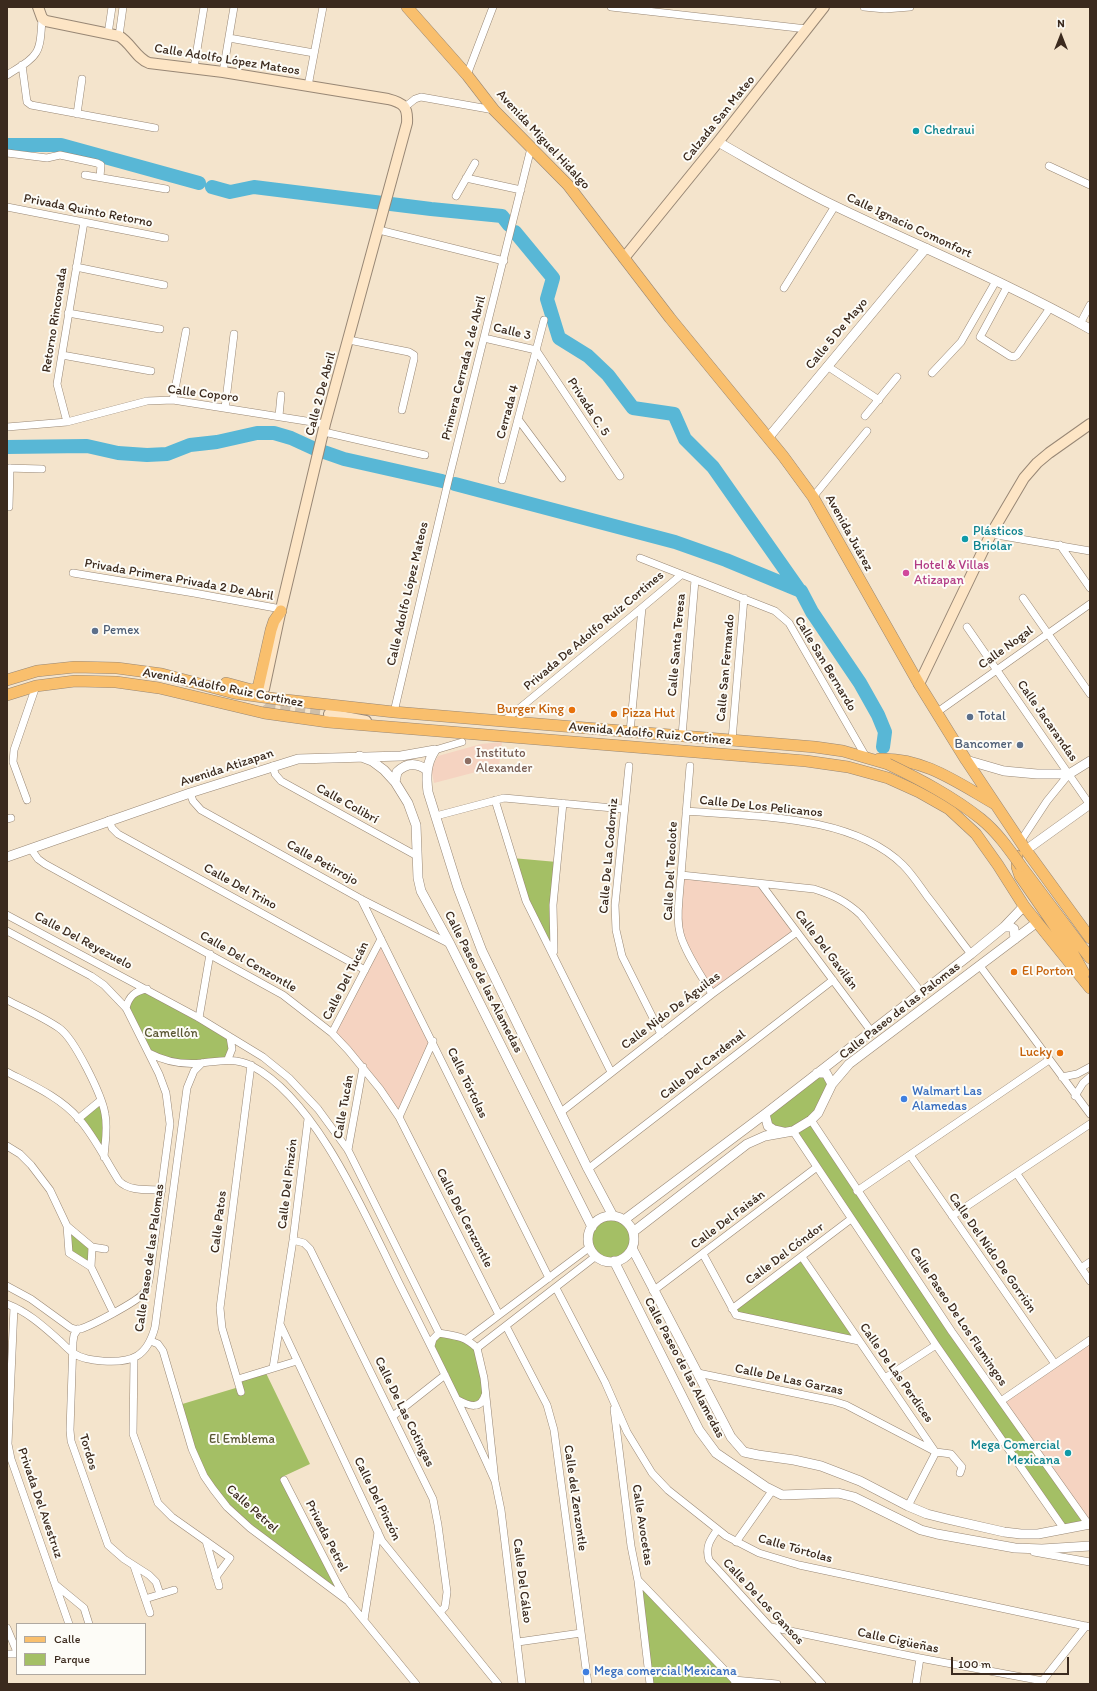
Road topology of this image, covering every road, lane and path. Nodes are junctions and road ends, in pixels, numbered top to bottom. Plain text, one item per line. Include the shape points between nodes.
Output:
1 (38, 7) edge
2 (112, 7) edge
3 (123, 7) edge
4 (204, 7) edge
5 (234, 7) edge
6 (322, 7) edge
7 (493, 7) edge
8 (611, 7) edge
9 (824, 7) edge
10 (864, 7) edge
11 (910, 7) edge
12 (413, 9) edge
13 (42, 18) junction
14 (806, 29) junction
15 (108, 34) junction
16 (119, 36) junction
17 (229, 38) junction
18 (314, 53) junction
19 (22, 65) junction
20 (194, 68) junction
21 (223, 72) junction
22 (7, 75) edge
23 (467, 75) junction
24 (82, 79) dead end
25 (308, 86) junction
26 (406, 107) junction
27 (494, 110) junction
28 (77, 114) junction
29 (155, 128) dead end
30 (718, 142) junction
31 (531, 148) junction
32 (7, 153) edge
33 (475, 163) dead end
34 (1049, 166) dead end
35 (85, 175) dead end
36 (100, 177) junction
37 (466, 178) junction
38 (1090, 186) edge
39 (166, 189) dead end
40 (521, 190) junction
41 (456, 196) dead end
42 (835, 206) junction
43 (7, 207) edge
44 (84, 222) junction
45 (379, 230) junction
46 (165, 238) dead end
47 (615, 246) junction
48 (632, 247) junction
49 (926, 248) junction
50 (624, 258) junction
51 (504, 261) junction
52 (76, 267) junction
53 (996, 281) junction
54 (164, 285) dead end
55 (1007, 287) junction
56 (784, 288) dead end
57 (1090, 305) edge
58 (1050, 308) junction
59 (68, 313) junction
60 (544, 320) dead end
61 (1080, 324) junction
62 (160, 329) dead end
63 (1090, 329) edge
64 (186, 331) dead end
65 (234, 334) dead end
66 (484, 338) junction
67 (349, 340) junction
68 (536, 350) junction
69 (62, 355) junction
70 (826, 366) junction
71 (151, 371) dead end
72 (932, 373) dead end
73 (897, 378) dead end
74 (281, 395) dead end
75 (173, 400) junction
76 (879, 400) junction
77 (225, 408) junction
78 (402, 410) dead end
79 (279, 416) junction
80 (865, 416) dead end
81 (518, 420) junction
82 (67, 422) junction
83 (7, 427) edge
84 (324, 428) junction
85 (1088, 428) edge
86 (867, 431) dead end
87 (768, 438) junction
88 (425, 455) dead end
89 (8, 468) edge
90 (42, 469) dead end
91 (620, 476) dead end
92 (562, 478) dead end
93 (502, 480) dead end
94 (448, 482) joint
95 (813, 497) junction
96 (9, 507) dead end
97 (991, 534) junction
98 (1060, 545) junction
99 (1090, 551) edge
100 (640, 558) dead end
101 (73, 573) dead end
102 (681, 575) junction
103 (695, 580) junction
104 (1090, 588) edge
105 (744, 598) junction
106 (1022, 598) dead end
107 (1090, 604) edge
108 (642, 608) junction
109 (281, 610) junction
110 (967, 627) dead end
111 (1047, 634) junction
112 (997, 670) junction
113 (162, 674) junction
114 (7, 680) edge
115 (919, 684) junction
116 (36, 686) junction
117 (264, 689) tunnel mouth
118 (1090, 694) edge
119 (7, 695) edge
120 (394, 712) junction
121 (936, 713) junction
122 (329, 714) tunnel mouth
123 (504, 721) junction
124 (407, 730) junction
125 (630, 732) junction
126 (682, 736) junction
127 (732, 740) junction
128 (462, 742) dead end
129 (435, 750) junction
130 (359, 756) junction
131 (870, 758) junction
132 (966, 760) junction
133 (1090, 760) edge
134 (273, 766) junction
135 (629, 766) dead end
136 (690, 766) dead end
137 (426, 770) junction
138 (1069, 774) junction
139 (395, 782) junction
140 (965, 788) junction
141 (190, 793) junction
142 (27, 800) dead end
143 (495, 800) junction
144 (563, 803) junction
145 (1090, 804) edge
146 (997, 806) junction
147 (624, 809) junction
148 (949, 809) junction
149 (686, 811) junction
150 (436, 816) junction
151 (109, 820) junction
152 (1023, 846) junction
153 (31, 849) junction
154 (417, 856) junction
155 (7, 857) edge
156 (681, 875) junction
157 (761, 884) junction
158 (361, 899) junction
159 (1024, 906) junction
160 (7, 915) edge
161 (1036, 923) junction
162 (1004, 927) junction
163 (7, 931) edge
164 (796, 932) junction
165 (1090, 938) edge
166 (381, 939) junction
167 (1015, 939) junction
168 (450, 944) junction
169 (210, 954) junction
170 (554, 954) junction
171 (971, 954) junction
172 (1090, 958) edge
173 (980, 966) junction
174 (365, 970) junction
175 (833, 980) junction
176 (1090, 983) edge
177 (1090, 988) edge
178 (147, 989) junction
179 (922, 992) junction
180 (712, 994) junction
181 (7, 1000) edge
182 (126, 1008) junction
183 (199, 1018) junction
184 (871, 1031) junction
185 (332, 1033) junction
186 (661, 1034) junction
187 (230, 1037) junction
188 (433, 1041) junction
189 (149, 1053) junction
190 (228, 1059) junction
191 (1049, 1060) junction
192 (202, 1063) junction
193 (251, 1065) junction
194 (363, 1067) junction
195 (1090, 1067) edge
196 (7, 1072) edge
197 (611, 1072) junction
198 (817, 1073) junction
199 (1090, 1077) edge
200 (1062, 1078) junction
201 (832, 1084) junction
202 (1075, 1096) junction
203 (101, 1100) junction
204 (561, 1112) junction
205 (765, 1114) junction
206 (1090, 1114) edge
207 (78, 1118) junction
208 (399, 1118) junction
209 (308, 1119) junction
210 (811, 1120) junction
211 (1090, 1124) edge
212 (788, 1132) junction
213 (7, 1146) edge
214 (348, 1150) junction
215 (910, 1155) junction
216 (104, 1157) junction
217 (817, 1167) junction
218 (588, 1169) junction
219 (1017, 1174) junction
220 (162, 1190) junction
221 (857, 1191) junction
222 (613, 1216) junction
223 (952, 1216) junction
224 (851, 1219) junction
225 (624, 1220) junction
226 (67, 1226) junction
227 (592, 1227) junction
228 (633, 1232) junction
229 (293, 1240) junction
230 (92, 1247) junction
231 (590, 1247) junction
232 (632, 1248) junction
233 (105, 1249) dead end
234 (703, 1254) junction
235 (596, 1256) junction
236 (802, 1257) junction
237 (614, 1261) junction
238 (1090, 1262) edge
239 (91, 1268) junction
240 (1081, 1268) junction
241 (549, 1278) junction
242 (1090, 1281) edge
243 (7, 1286) edge
244 (556, 1288) junction
245 (653, 1290) junction
246 (10, 1305) edge
247 (732, 1309) junction
248 (113, 1312) junction
249 (499, 1315) junction
250 (280, 1324) junction
251 (506, 1326) junction
252 (78, 1330) junction
253 (439, 1333) junction
254 (467, 1339) junction
255 (1090, 1340) edge
256 (151, 1341) junction
257 (859, 1341) junction
258 (936, 1344) junction
259 (431, 1346) junction
260 (477, 1348) junction
261 (74, 1353) junction
262 (134, 1358) junction
263 (297, 1361) junction
264 (1055, 1364) junction
265 (273, 1368) junction
266 (698, 1373) junction
267 (445, 1375) junction
268 (885, 1378) junction
269 (238, 1379) junction
270 (241, 1392) dead end
271 (486, 1394) junction
272 (458, 1400) junction
273 (1001, 1401) junction
274 (613, 1402) junction
275 (393, 1416) junction
276 (741, 1449) junction
277 (936, 1452) junction
278 (731, 1464) junction
279 (960, 1474) dead end
280 (284, 1480) dead end
281 (495, 1481) junction
282 (860, 1481) junction
283 (772, 1491) junction
284 (854, 1497) junction
285 (908, 1506) junction
286 (1090, 1524) edge
287 (717, 1530) junction
288 (1064, 1530) junction
289 (378, 1532) junction
290 (206, 1541) junction
291 (736, 1542) junction
292 (1090, 1546) edge
293 (1015, 1548) junction
294 (1090, 1562) edge
295 (134, 1566) junction
296 (216, 1576) junction
297 (638, 1581) junction
298 (56, 1585) junction
299 (219, 1586) dead end
300 (174, 1590) dead end
301 (160, 1594) junction
302 (145, 1598) junction
303 (348, 1601) junction
304 (440, 1612) junction
305 (150, 1613) dead end
306 (364, 1620) junction
307 (69, 1623) edge
308 (89, 1623) edge
309 (1088, 1626) edge
310 (771, 1627) junction
311 (7, 1628) edge
312 (581, 1633) junction
313 (518, 1642) junction
314 (16, 1650) edge
315 (920, 1658) junction
316 (736, 1682) edge
317 (1042, 1682) edge
318 (416, 1684) edge
319 (498, 1684) edge
320 (522, 1684) edge
321 (588, 1684) edge
322 (650, 1684) edge
323 (777, 1684) edge
324 (822, 1684) edge
325 (916, 1684) edge

1 - 13 main road
2 - 15 street
3 - 16 street
4 - 20 street
5 - 17 street
6 - 18 street
7 - 23 street
8 - 14 street
9 - 14 main road, Calzada San Mateo
10 - 11 street
12 - 23 main road, Avenida Miguel Hidalgo
13 - 15 main road via 53,23
13 - 19 street via 41,45 35,56
14 - 30 main road, Calzada San Mateo
15 - 16 main road
16 - 20 main road, Calle Adolfo López Mateos via 129,43 143,61
17 - 18 street
17 - 21 street
18 - 25 street
19 - 22 street
19 - 28 street via 27,102 30,105
20 - 21 main road, Calle Adolfo López Mateos
21 - 25 main road, Calle Adolfo López Mateos
23 - 27 main road, Avenida Miguel Hidalgo
24 - 28 street
25 - 26 main road, Calle Adolfo López Mateos via 388,99
26 - 27 street via 421,97
26 - 45 main road, Calle 2 De Abril via 407,123
27 - 31 main road, Avenida Miguel Hidalgo
28 - 29 street
30 - 42 street, Calle Ignacio Comonfort
30 - 48 main road, Calzada San Mateo
31 - 40 street, Primera Cerrada 2 de Abril
31 - 47 main road, Avenida Miguel Hidalgo via 568,185
32 - 36 street via 47,158 60,155 101,165
33 - 37 street
34 - 38 street
35 - 36 street
36 - 39 street
37 - 40 street
37 - 41 street
40 - 51 street, Primera Cerrada 2 de Abril
42 - 49 street, Calle Ignacio Comonfort
42 - 56 street
43 - 44 street, Privada Quinto Retorno
44 - 46 street, Privada Quinto Retorno
44 - 52 street, Retorno Rinconada
45 - 51 street
45 - 67 main road, Calle 2 De Abril
47 - 48 main road
47 - 50 main road, Avenida Miguel Hidalgo
48 - 50 main road, Calzada San Mateo
49 - 53 street, Calle Ignacio Comonfort
49 - 70 street, Calle 5 De Mayo
50 - 87 main road, Avenida Juárez
51 - 66 street, Primera Cerrada 2 de Abril
52 - 54 street
52 - 59 street, Retorno Rinconada
53 - 55 street, Calle Ignacio Comonfort
53 - 72 street via 961,342
55 - 58 street, Calle Ignacio Comonfort
55 - 58 street via 980,337 1010,356 1017,355
57 - 61 street
58 - 61 street, Calle Ignacio Comonfort
59 - 62 street
59 - 69 street, Retorno Rinconada
60 - 68 street, Cerrada 4
61 - 63 street, Calle Ignacio Comonfort
64 - 75 street
65 - 77 street
66 - 68 street, Calle 3
66 - 94 street, Primera Cerrada 2 de Abril
67 - 78 street via 414,355
67 - 84 main road, Calle 2 De Abril
68 - 81 street, Cerrada 4
68 - 91 street, Privada C. 5
69 - 71 street
69 - 82 street, Retorno Rinconada via 58,389
70 - 76 street
70 - 87 street, Calle 5 De Mayo
73 - 76 street
74 - 79 street
75 - 77 street, Calle Coporo
75 - 82 street, Calle Coporo via 147,401
76 - 80 street
77 - 79 street, Calle Coporo
79 - 84 street, Calle Coporo
81 - 92 street
81 - 93 street, Cerrada 4
82 - 83 street, Calle Coporo
84 - 88 street, Calle Coporo
84 - 109 main road, Calle 2 De Abril
85 - 97 main road via 1037,463 1018,488
86 - 95 street
87 - 95 main road, Avenida Juárez
89 - 90 street
89 - 96 street
94 - 120 street, Calle Adolfo López Mateos
95 - 115 main road, Avenida Juárez
97 - 98 street
97 - 115 main road
98 - 99 street
98 - 104 street
100 - 102 street, Calle San Bernardo
101 - 109 street, Privada Primera Privada 2 De Abril
102 - 103 street, Calle San Bernardo
102 - 108 street, Privada De Adolfo Ruíz Cortines
103 - 105 street, Calle San Bernardo
103 - 126 street, Calle Santa Teresa
105 - 127 street, Calle San Fernando
105 - 131 street, Calle San Bernardo via 775,611 789,624
106 - 111 street
107 - 111 street, Calle Nogal
108 - 123 street, Privada De Adolfo Ruíz Cortines
108 - 125 street
109 - 113 main road via 271,630 260,684 256,690
109 - 117 main road, Calle 2 De Abril
110 - 112 street, Calle Jacarandas
111 - 112 street, Calle Nogal
111 - 118 street
112 - 121 street, Calle Nogal
112 - 138 street, Calle Jacarandas
113 - 114 main road, Avenida Adolfo Ruiz Cortinez via 117,668 75,667 38,671
113 - 120 main road, Avenida Adolfo Ruiz Cortinez, bridge via 234,692
115 - 121 main road, Avenida Juárez
116 - 119 main road, Avenida Adolfo Ruiz Cortinez
116 - 124 main road, Avenida Adolfo Ruiz Cortinez via 75,681 116,682 159,688 264,713
116 - 142 street via 14,750 13,762
120 - 123 main road, Avenida Adolfo Ruiz Cortinez
121 - 132 main road, Avenida Juárez
122 - 124 main road
123 - 125 main road, Avenida Adolfo Ruiz Cortinez
124 - 148 main road, Avenida Adolfo Ruiz Cortinez via 492,734 630,748 806,761 848,767 888,778
125 - 126 main road, Avenida Adolfo Ruiz Cortinez
126 - 127 main road, Avenida Adolfo Ruiz Cortinez
127 - 131 main road, Avenida Adolfo Ruiz Cortinez via 815,747
128 - 129 street, Avenida Atizapan
129 - 130 street, Avenida Atizapan via 401,756
129 - 137 street, Calle Paseo de las Alamedas
130 - 134 street, Avenida Atizapan via 298,759
130 - 139 street, Calle Paseo de las Alamedas via 372,761
131 - 140 main road via 906,760 924,766
131 - 172 main road, Avenida Adolfo Ruiz Cortinez, bridge via 929,783 982,819 1004,842
132 - 138 street via 1004,771
132 - 146 main road, Avenida Juárez
133 - 138 street
134 - 141 street, Avenida Atizapan
134 - 154 street, Calle Colibrí via 281,781
135 - 147 street, Calle De La Codorniz
136 - 149 street, Calle Del Tecolote
137 - 139 street via 421,766 408,764 397,772
137 - 150 street, Calle Paseo de las Alamedas via 428,792
138 - 145 street, Calle Jacarandas
138 - 152 street via 1047,801
139 - 154 street, Calle Paseo de las Alamedas via 408,803 416,825
140 - 146 main road
140 - 148 main road via 967,797 963,806
141 - 151 street, Avenida Atizapan
141 - 158 street, Calle Petirrojo via 201,810
143 - 144 street via 514,798
143 - 150 street
143 - 170 street via 526,901
144 - 147 street
144 - 170 street via 553,906
145 - 152 street
146 - 152 main road, Avenida Juárez
147 - 186 street, Calle De La Codorniz via 615,905 616,930 622,956
148 - 159 main road, Avenida Adolfo Ruiz Cortinez via 976,834
149 - 156 street, Calle Del Tecolote
149 - 171 street, Calle De Los Pelicanos via 800,821 832,827 859,836 886,851 903,865
150 - 204 street, Calle Paseo de las Alamedas via 458,888 482,951
151 - 153 street, Avenida Atizapan
151 - 174 street, Calle Del Trino via 118,834
152 - 165 main road
152 - 176 main road via 1017,856 1020,876 1071,950
153 - 155 street, Avenida Atizapan
153 - 169 street, Calle Del Cenzontle via 45,864
154 - 168 street, Calle Paseo de las Alamedas via 421,891
156 - 157 street
156 - 180 street, Calle Del Tecolote via 678,915 680,934
157 - 164 street, Calle Del Gavilán
157 - 179 street via 814,889 850,904
158 - 166 street, Calle Tórtolas
158 - 168 street, Calle Petirrojo
159 - 161 main road
159 - 162 street, Calle Paseo de las Palomas
160 - 178 street, Calle Del Reyezuelo
161 - 167 street, Calle Paseo de las Palomas
161 - 177 main road
162 - 167 street via 1014,929
162 - 171 street, Calle Paseo de las Palomas
163 - 182 street, Calle Del Reyezuelo via 91,976 104,985
164 - 175 street, Calle Del Gavilán
164 - 180 street, Calle Nido De Águilas
166 - 174 street, Calle Del Tucán
166 - 188 street, Calle Tórtolas
167 - 173 street, Calle Paseo de las Palomas
168 - 227 street, Calle Paseo de las Alamedas
169 - 183 street
169 - 185 street, Calle Del Cenzontle via 283,995
170 - 197 street
171 - 179 street, Calle Paseo de las Palomas
173 - 191 street
173 - 201 street, Calle Paseo de las Palomas via 849,1064
174 - 185 street, Calle Del Tucán
175 - 184 street, Calle Del Gavilán
175 - 218 street, Calle Del Cardenal
178 - 182 street via 133,994
178 - 183 street
179 - 184 street, Calle Paseo de las Palomas
180 - 186 street, Calle Nido De Águilas
181 - 203 street via 66,1033
182 - 189 street, Calle Paseo de las Palomas
183 - 187 street
184 - 198 street, Calle Paseo de las Palomas
185 - 194 street, Calle Del Cenzontle
186 - 197 street, Calle Nido De Águilas
187 - 190 street via 232,1049
187 - 214 street via 263,1057 289,1078 318,1109
188 - 208 street
188 - 241 street, Calle Tórtolas
189 - 192 street via 174,1062
189 - 220 street, Calle Paseo de las Palomas via 166,1093 169,1109 170,1124
190 - 192 street
190 - 193 street
191 - 200 street
191 - 215 street
192 - 256 street, Calle Paseo de las Palomas via 194,1071 187,1088
193 - 209 street via 276,1083
193 - 269 street, Calle Patos via 220,1308 222,1328
194 - 208 street, Calle Del Cenzontle
194 - 214 street, Calle Tucán
195 - 200 street
196 - 207 street via 50,1095
197 - 204 street, Calle Nido De Águilas
198 - 201 street via 826,1073
198 - 205 street, Calle Paseo de las Palomas
199 - 202 street
200 - 202 street
201 - 210 street, Calle Paseo de las Palomas via 818,1112
202 - 206 street
203 - 207 street
203 - 216 street via 106,1124
204 - 218 street, Calle Paseo de las Alamedas
205 - 212 street via 768,1126 774,1130
205 - 225 street, Calle Paseo de las Palomas
207 - 216 street
208 - 249 street, Calle Del Cenzontle
209 - 229 street, Calle Del Pinzón
209 - 259 street via 337,1160
210 - 212 street, Calle Paseo de las Palomas
210 - 221 street, Calle Paseo De Los Flamingos
211 - 219 street
212 - 217 street
212 - 228 street, Calle Paseo de las Palomas via 756,1139 747,1144
213 - 226 street via 20,1154 38,1173 50,1190
214 - 253 street
215 - 221 street
215 - 223 street, Calle Del Nido De Gorrión
216 - 220 street via 124,1185 130,1188
217 - 224 street
217 - 234 street, Calle Del Faisán
218 - 222 street, Calle Paseo de las Alamedas
219 - 223 street
219 - 240 street
220 - 248 street, Calle Paseo de las Palomas via 148,1285 134,1302
221 - 273 street, Calle Paseo De Los Flamingos
222 - 225 street
222 - 227 street via 603,1217
223 - 264 street, Calle Del Nido De Gorrión
224 - 236 street, Calle Del Cóndor
224 - 258 street
225 - 228 street
226 - 230 street
226 - 239 street via 69,1253
227 - 231 street via 589,1233
228 - 232 street
229 - 250 street, Calle Del Pinzón
229 - 275 street, Calle De Las Cotingas via 304,1243 310,1249
230 - 233 street
230 - 239 street
231 - 235 street
231 - 241 street
232 - 237 street via 627,1255
232 - 245 street, Calle Paseo de las Alamedas
234 - 245 street, Calle Del Faisán
234 - 247 street
235 - 237 street via 605,1261
235 - 244 street
236 - 247 street, Calle Del Cóndor
236 - 257 street, Calle De Las Perdices
237 - 278 street, Calle Paseo de las Alamedas via 699,1430 716,1453
238 - 240 street
239 - 248 street
240 - 242 street
241 - 249 street
243 - 252 street
244 - 251 street
244 - 274 street, Calle Tórtolas
245 - 266 street, Calle Paseo de las Alamedas
246 - 261 street via 37,1320
246 - 298 street, Privada Del Avestruz via 8,1444
247 - 257 street via 736,1315
248 - 252 street, Calle Paseo de las Palomas
249 - 254 street
250 - 263 street, Calle Del Pinzón
250 - 265 street, Calle Del Pinzón
251 - 260 street
251 - 312 street, Calle del Zenzontle via 551,1416
252 - 261 street, Tordos via 74,1335
253 - 254 street
253 - 259 street
254 - 260 street
255 - 264 street
256 - 262 street, Calle Paseo de las Palomas
256 - 303 street, Calle Petrel via 158,1344 163,1351 192,1449 213,1489 227,1507 250,1528
257 - 268 street, Calle De Las Perdices
258 - 268 street
258 - 288 street
259 - 267 street, Calle Del Cálao
260 - 271 street, Calle Del Cálao
261 - 262 street via 87,1359 101,1361 119,1362
261 - 295 street, Tordos via 71,1441 108,1545
262 - 290 street via 133,1434 158,1503
263 - 265 street
263 - 289 street, Calle Del Pinzón
264 - 273 street
265 - 269 street
266 - 276 street, Calle Paseo de las Alamedas via 731,1437
266 - 277 street, Calle De Las Garzas via 840,1402
267 - 272 street, Calle Del Cálao
267 - 275 street
268 - 277 street, Calle De Las Perdices
269 - 270 street, Calle Patos
271 - 272 street via 480,1404 468,1406
271 - 281 street, Calle Del Cálao
272 - 281 street, Calle Del Cálao
273 - 286 street, Calle Paseo De Los Flamingos
274 - 287 street, Calle Tórtolas via 626,1432 652,1473 668,1490
274 - 297 street, Calle Avocetas
275 - 304 street, Calle De Las Cotingas via 436,1510 447,1592 445,1607
276 - 278 street
276 - 282 street via 758,1455 815,1464
277 - 279 street, Calle De Las Garzas via 951,1454 962,1468
277 - 285 street
278 - 283 street, Calle Paseo de las Alamedas
280 - 303 street, Privada Petrel
281 - 313 street, Calle Del Cálao
282 - 284 street
282 - 285 street
283 - 284 street, Calle Paseo de las Alamedas via 782,1495 838,1494
283 - 291 street
284 - 293 street, Calle Paseo de las Alamedas via 921,1530
285 - 288 street via 947,1519 1004,1532 1038,1534
286 - 288 street
287 - 291 street, Calle Tórtolas
287 - 310 street, Calle De Los Gansos via 708,1543 709,1560
289 - 304 street, Calle Del Pinzón via 386,1547
289 - 306 street
290 - 296 street
290 - 296 street via 230,1558
291 - 309 street, Calle Tórtolas via 772,1558 794,1564
292 - 293 street, Calle Paseo de las Alamedas
293 - 294 street
295 - 301 street, Tordos via 156,1582
295 - 302 street
296 - 299 street
297 - 316 street, Calle Avocetas
297 - 322 street
298 - 307 street, Privada Del Avestruz
298 - 308 street via 84,1608
300 - 301 street
301 - 302 street
302 - 305 street
303 - 306 street, Calle Petrel
304 - 319 street, Calle Del Pinzón
306 - 318 street
309 - 317 street
310 - 315 street, Calle Cigüeñas
310 - 324 street, Calle De Los Gansos
311 - 314 street
312 - 313 street
312 - 321 street, Calle del Zenzontle
313 - 320 street, Calle Del Cálao
315 - 317 street, Calle Cigüeñas
315 - 325 street
316 - 323 street

